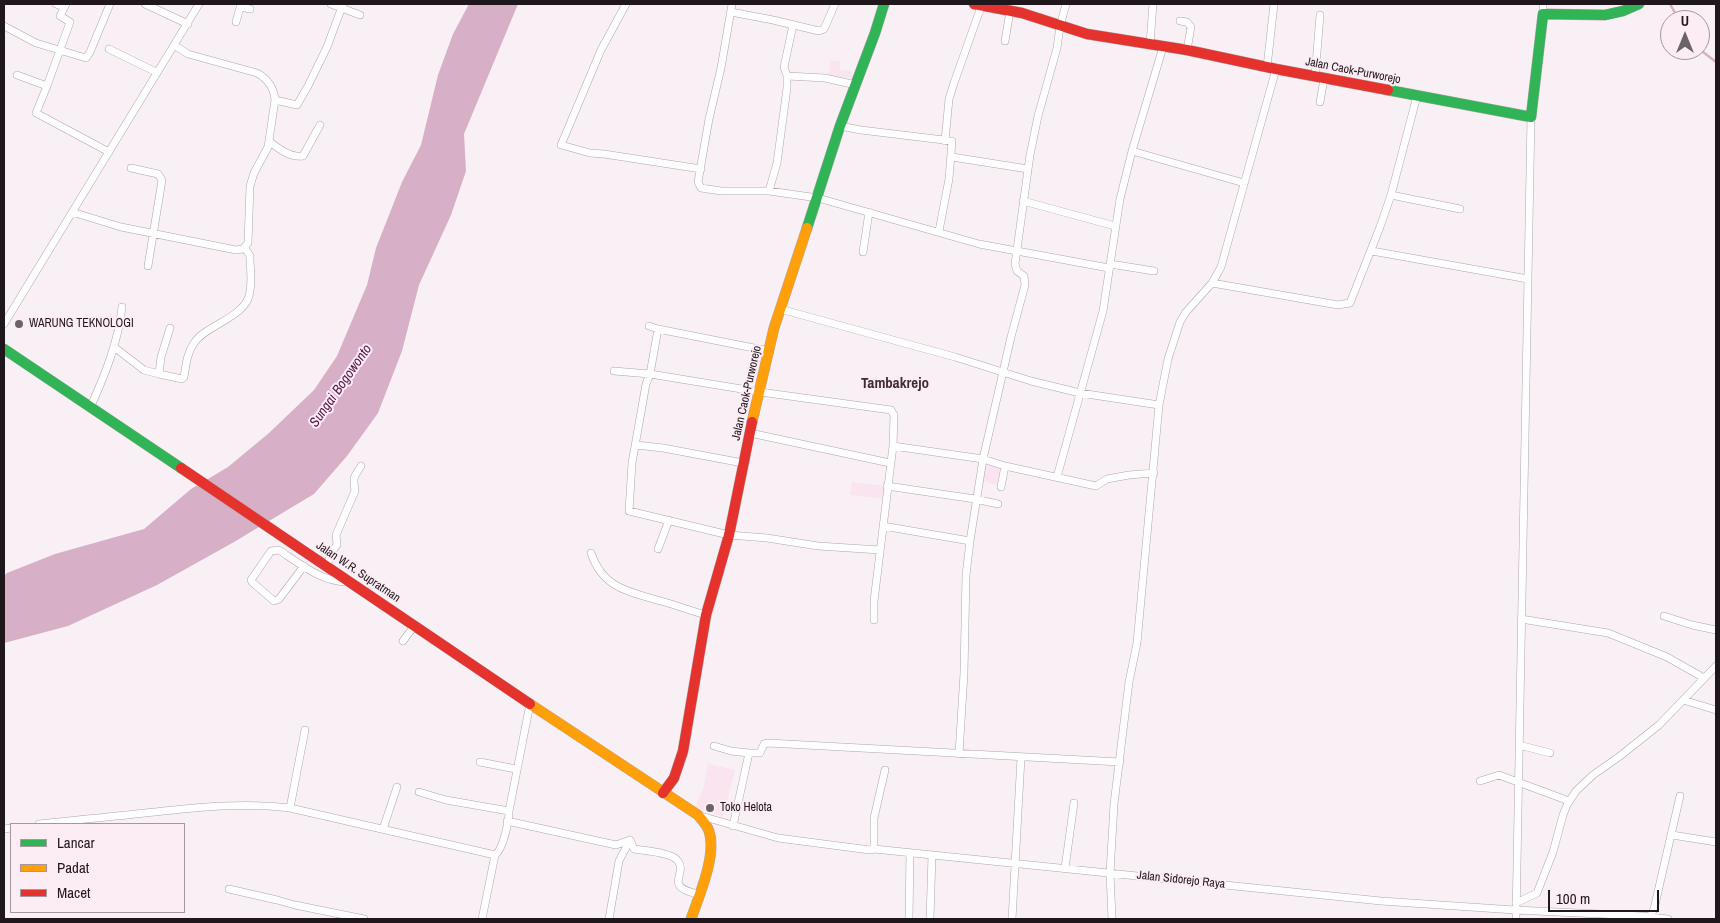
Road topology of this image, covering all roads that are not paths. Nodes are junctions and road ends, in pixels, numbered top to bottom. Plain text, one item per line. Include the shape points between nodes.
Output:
1 (56, 4) edge
2 (110, 4) edge
3 (146, 4) edge
4 (199, 4) edge
5 (331, 4) edge
6 (626, 4) edge
7 (732, 4) edge
8 (835, 4) edge
9 (884, 4) edge
10 (979, 4) edge
11 (1066, 4) edge
12 (1153, 4) edge
13 (1274, 4) edge
14 (1639, 4) edge
15 (241, 5) edge
16 (65, 6) edge
17 (342, 6) edge
18 (1005, 8) edge
19 (250, 9) dead end
20 (1543, 9) edge
21 (731, 12) junction
22 (360, 15) dead end
23 (1320, 15) dead end
24 (1180, 21) dead end
25 (236, 22) dead end
26 (188, 24) junction
27 (793, 24) junction
28 (4, 26) edge
29 (1060, 26) junction
30 (1005, 41) dead end
31 (1150, 44) junction
32 (174, 45) junction
33 (1163, 47) junction
34 (108, 49) dead end
35 (60, 50) junction
36 (1187, 50) junction
37 (1272, 68) junction
38 (156, 72) junction
39 (17, 75) dead end
40 (787, 76) junction
41 (1320, 78) junction
42 (856, 85) junction
43 (46, 86) junction
44 (1417, 96) junction
45 (275, 100) junction
46 (1320, 102) dead end
47 (1531, 117) junction
48 (320, 125) dead end
49 (840, 126) junction
50 (945, 140) junction
51 (270, 142) junction
52 (1132, 151) junction
53 (109, 152) junction
54 (952, 158) junction
55 (131, 168) dead end
56 (1028, 169) junction
57 (701, 170) junction
58 (1244, 183) junction
59 (769, 191) junction
60 (1391, 195) junction
61 (818, 198) junction
62 (1024, 202) junction
63 (1460, 209) dead end
64 (72, 212) junction
65 (870, 212) junction
66 (1115, 226) junction
67 (939, 231) junction
68 (152, 232) junction
69 (245, 248) junction
70 (1017, 250) junction
71 (1372, 251) junction
72 (863, 252) dead end
73 (148, 266) dead end
74 (1110, 266) junction
75 (1154, 271) dead end
76 (1528, 279) junction
77 (1212, 283) junction
78 (122, 307) dead end
79 (780, 309) junction
80 (4, 324) edge
81 (649, 326) dead end
82 (170, 328) dead end
83 (658, 329) junction
84 (114, 347) junction
85 (4, 350) edge
86 (769, 351) junction
87 (614, 371) dead end
88 (1004, 373) junction
89 (159, 374) junction
90 (650, 374) junction
91 (760, 392) junction
92 (1080, 392) junction
93 (1159, 405) junction
94 (90, 408) junction
95 (750, 434) junction
96 (636, 445) junction
97 (893, 446) junction
98 (983, 459) junction
99 (743, 463) junction
100 (890, 463) junction
101 (361, 466) dead end
102 (1005, 466) junction
103 (1154, 473) junction
104 (1057, 477) junction
105 (887, 486) junction
106 (1001, 487) dead end
107 (975, 499) junction
108 (998, 504) dead end
109 (669, 520) junction
110 (883, 526) junction
111 (729, 534) junction
112 (970, 541) junction
113 (658, 549) dead end
114 (880, 550) junction
115 (591, 553) dead end
116 (304, 566) junction
117 (327, 566) junction
118 (351, 582) junction
119 (706, 616) junction
120 (1664, 616) dead end
121 (1521, 619) junction
122 (874, 620) dead end
123 (415, 625) junction
124 (1716, 630) edge
125 (403, 641) dead end
126 (1716, 666) edge
127 (1704, 678) junction
128 (1682, 700) junction
129 (530, 704) junction
130 (1716, 710) edge
131 (305, 730) dead end
132 (714, 746) dead end
133 (1519, 746) junction
134 (749, 753) junction
135 (1550, 753) dead end
136 (959, 754) junction
137 (1021, 758) junction
138 (480, 762) dead end
139 (1120, 762) junction
140 (516, 768) junction
141 (885, 770) dead end
142 (1480, 781) dead end
143 (1518, 781) junction
144 (397, 787) dead end
145 (419, 792) dead end
146 (663, 793) junction
147 (1680, 796) dead end
148 (1569, 801) junction
149 (1074, 803) dead end
150 (290, 808) junction
151 (508, 811) junction
152 (698, 816) junction
153 (507, 822) junction
154 (50, 823) edge
155 (733, 826) junction
156 (383, 830) junction
157 (1672, 835) junction
158 (630, 840) junction
159 (1716, 842) edge
160 (874, 849) junction
161 (910, 853) junction
162 (495, 855) junction
163 (932, 855) junction
164 (1017, 863) junction
165 (1065, 868) junction
166 (1110, 873) junction
167 (229, 889) dead end
168 (698, 894) junction
169 (1516, 907) junction
170 (1650, 917) junction
171 (364, 919) edge
172 (482, 919) edge
173 (609, 919) edge
174 (691, 919) edge
175 (909, 919) edge
176 (930, 919) edge
177 (1012, 919) edge
178 (1112, 919) edge
179 (1516, 919) edge
180 (1668, 919) edge

1 - 16 street
2 - 35 street via 88,57
3 - 26 street
4 - 26 street
5 - 17 street
6 - 57 street via 600,50 561,145 590,153
7 - 21 street
8 - 27 street via 821,30
9 - 42 street, Jalan Caok-Purworejo
10 - 18 street, Jalan Caok-Purworejo
10 - 50 street via 949,99
11 - 29 street
12 - 31 street
13 - 37 street
14 - 20 street via 1605,15
15 - 19 street
15 - 25 street
16 - 35 street via 60,16 70,22
17 - 22 street
17 - 45 street via 299,103 294,105
18 - 29 street, Jalan Caok-Purworejo
18 - 30 street
20 - 47 street
21 - 27 street
21 - 57 street
23 - 41 street
24 - 36 street via 1191,27
26 - 32 street
27 - 40 street via 784,67
28 - 35 street via 36,43
29 - 31 street, Jalan Caok-Purworejo via 1087,34
29 - 56 street
31 - 33 street, Jalan Caok-Purworejo
32 - 38 street
32 - 45 street via 188,54 264,77 273,89
33 - 36 street, Jalan Caok-Purworejo
33 - 52 street
34 - 38 street
35 - 43 street
36 - 37 street, Jalan Caok-Purworejo
37 - 41 street, Jalan Caok-Purworejo
37 - 58 street
38 - 53 street
39 - 43 street
40 - 42 street via 825,78
40 - 59 street via 777,163
41 - 44 street, Jalan Caok-Purworejo
41 - 46 street
42 - 49 street, Jalan Caok-Purworejo
43 - 53 street via 36,113
44 - 47 street, Jalan Caok-Purworejo
44 - 60 street
45 - 51 street
47 - 76 street
48 - 51 street via 303,156 294,156
49 - 50 street
49 - 61 street, Jalan Caok-Purworejo
50 - 54 street via 952,141
51 - 69 street via 252,179
52 - 58 street
52 - 66 street
53 - 64 street
54 - 56 street
54 - 67 street
55 - 68 street via 158,174 162,180
56 - 62 street
57 - 59 street via 699,185 706,190
58 - 77 street via 1225,253
59 - 61 street
60 - 63 street
60 - 71 street
61 - 65 street
61 - 79 street, Jalan Caok-Purworejo
62 - 66 street
62 - 70 street
64 - 68 street via 121,227
64 - 80 street
65 - 67 street
65 - 72 street
66 - 74 street
67 - 70 street via 971,242
68 - 69 street via 236,250
68 - 73 street
69 - 89 street via 250,256 251,274 245,304 199,337 188,357 183,378
70 - 74 street
70 - 88 street via 1015,267 1024,276 1025,284
71 - 76 street
71 - 77 street via 1350,303
74 - 75 street
74 - 92 street via 1103,311
76 - 121 street
77 - 93 street via 1180,322 1168,359
78 - 84 street
79 - 86 street, Jalan Caok-Purworejo
79 - 88 street
81 - 83 street
82 - 89 street
83 - 86 street
83 - 90 street
84 - 89 street via 144,370
84 - 94 street
85 - 94 street, Jalan W.R. Supratman
86 - 91 street, Jalan Caok-Purworejo
87 - 90 street
88 - 92 street
88 - 98 street
90 - 91 street
90 - 96 street
91 - 95 street, Jalan Caok-Purworejo
91 - 97 street via 891,410 894,415
92 - 93 street
92 - 104 street
93 - 103 street
94 - 117 street, Jalan W.R. Supratman
95 - 99 street, Jalan Caok-Purworejo
95 - 100 street
96 - 99 street
96 - 109 street via 629,510
97 - 98 street
97 - 100 street
98 - 102 street
98 - 107 street
99 - 111 street, Jalan Caok-Purworejo
100 - 105 street
101 - 117 street via 353,479 355,491
102 - 104 street
102 - 106 street
103 - 104 street via 1107,479 1096,486
103 - 139 street via 1137,643
105 - 107 street
105 - 110 street
107 - 108 street
107 - 112 street
109 - 111 street
109 - 113 street
110 - 112 street
110 - 114 street
111 - 114 street via 818,546
111 - 119 street, Jalan Caok-Purworejo
112 - 136 street
114 - 122 street
115 - 119 street via 597,567 619,588
116 - 116 street via 276,600 251,580 275,550
116 - 118 street via 324,578
117 - 118 street, Jalan W.R. Supratman
118 - 123 street, Jalan W.R. Supratman
119 - 146 street, Jalan Caok-Purworejo via 683,751 674,778
120 - 124 street
121 - 127 street via 1608,633 1666,657
121 - 133 street
123 - 125 street
123 - 129 street, Jalan W.R. Supratman
126 - 127 street
127 - 128 street
128 - 130 street
128 - 148 street via 1659,725 1594,774
129 - 140 street
129 - 146 street, Jalan W.R. Supratman
131 - 150 street
132 - 134 street
133 - 135 street
133 - 143 street
134 - 136 street via 760,753 768,743
134 - 155 street
136 - 137 street
137 - 139 street
137 - 164 street
138 - 140 street
139 - 166 street
140 - 151 street
141 - 160 street via 874,818
142 - 143 street via 1499,775
143 - 148 street
143 - 169 street
144 - 156 street
145 - 151 street
146 - 152 street, Jalan W.R. Supratman
147 - 157 street
148 - 169 street via 1537,893
149 - 165 street
150 - 154 street via 231,806
150 - 156 street
151 - 153 street
152 - 155 street, Jalan Sidorejo Raya
152 - 168 street via 708,828 711,843
153 - 158 street via 616,845
153 - 162 street via 500,852
155 - 160 street, Jalan Sidorejo Raya via 784,839
156 - 162 street
157 - 159 street
157 - 170 street
158 - 168 street via 634,849 677,859 680,886 685,891
158 - 173 street via 619,861
160 - 161 street, Jalan Sidorejo Raya
161 - 163 street, Jalan Sidorejo Raya
161 - 175 street
162 - 172 street
163 - 164 street, Jalan Sidorejo Raya
163 - 176 street
164 - 165 street, Jalan Sidorejo Raya
164 - 177 street
165 - 166 street, Jalan Sidorejo Raya
166 - 169 street, Jalan Sidorejo Raya via 1351,898
166 - 178 street
167 - 171 street
168 - 174 street
169 - 170 street, Jalan Sidorejo Raya
169 - 179 street
170 - 180 street, Jalan Sidorejo Raya

